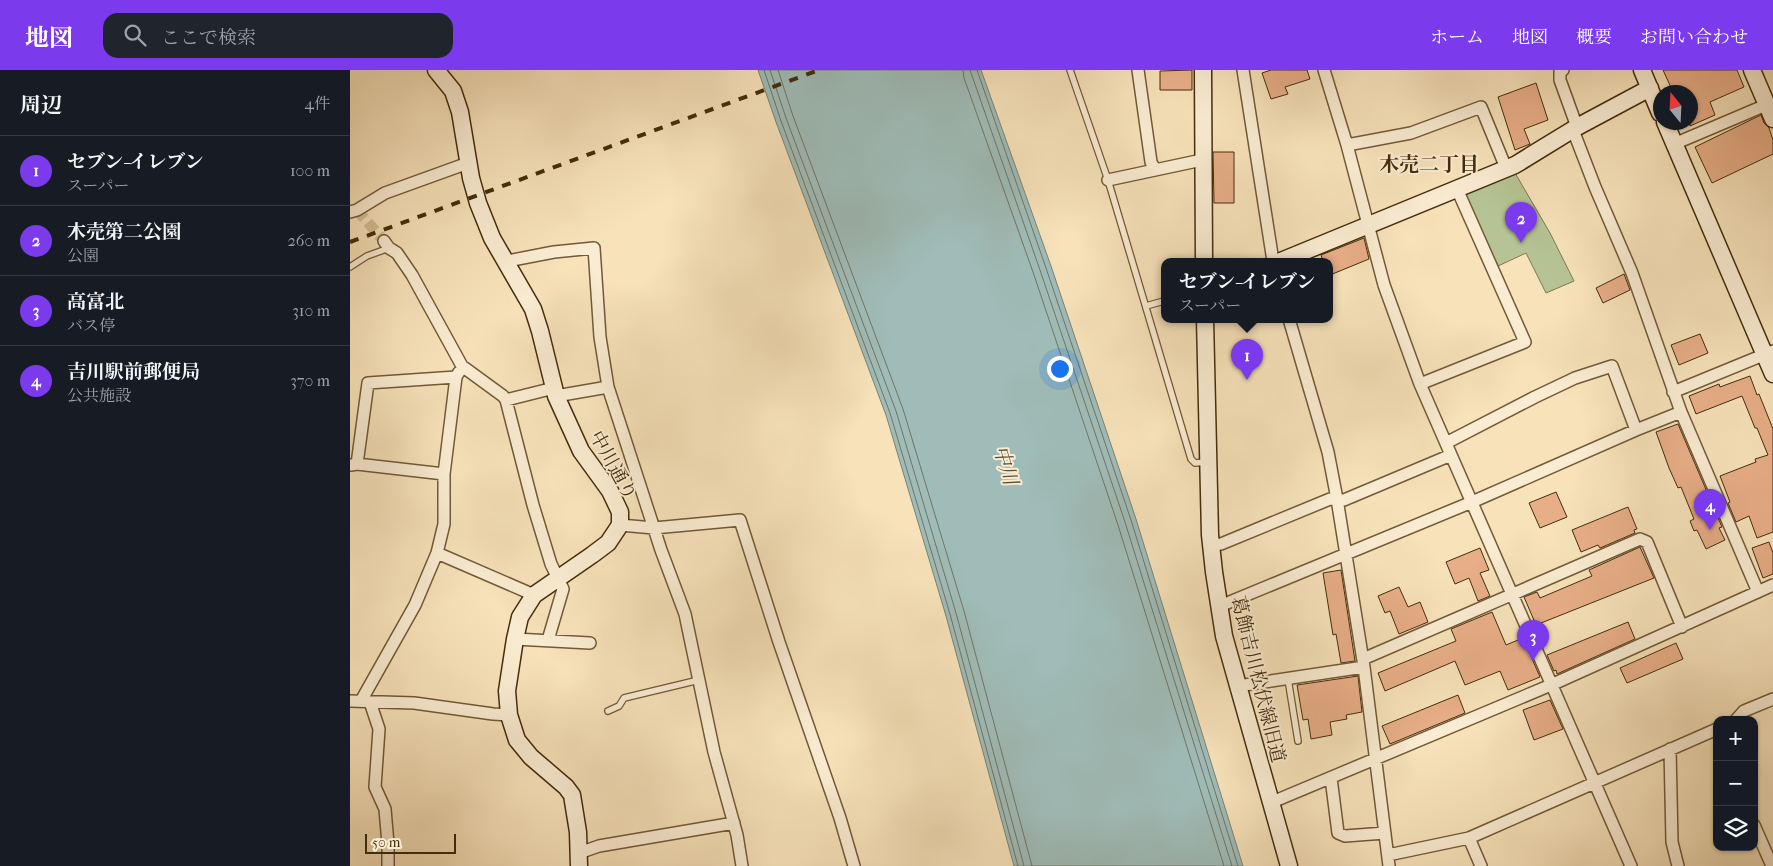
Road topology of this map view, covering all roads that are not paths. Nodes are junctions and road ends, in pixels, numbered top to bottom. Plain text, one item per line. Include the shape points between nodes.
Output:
1 (436, 70) edge
2 (1070, 70) edge
3 (1138, 70) edge
4 (1203, 70) edge
5 (1243, 70) edge
6 (1324, 70) edge
7 (1564, 70) edge
8 (1642, 70) edge
9 (1752, 70) edge
10 (1650, 88) junction
11 (1653, 96) edge
12 (1770, 112) edge
13 (1575, 129) junction
14 (1668, 130) edge
15 (1674, 144) junction
16 (1347, 145) junction
17 (1202, 160) junction
18 (468, 163) junction
19 (1506, 168) junction
20 (1155, 170) junction
21 (1108, 180) junction
22 (1457, 189) junction
23 (350, 200) edge
24 (353, 211) edge
25 (1369, 225) junction
26 (387, 245) joint
27 (1204, 258) edge
28 (1273, 258) edge
29 (1288, 258) edge
30 (507, 261) junction
31 (350, 267) edge
32 (1161, 301) edge
33 (1146, 306) junction
34 (1205, 323) edge
35 (1290, 323) edge
36 (1769, 353) edge
37 (462, 366) junction
38 (1773, 374) edge
39 (456, 377) junction
40 (1420, 384) junction
41 (608, 387) junction
42 (555, 392) junction
43 (1673, 392) junction
44 (506, 400) junction
45 (1680, 412) junction
46 (1636, 430) junction
47 (1446, 443) junction
48 (1451, 455) junction
49 (1208, 461) junction
50 (354, 465) edge
51 (444, 474) junction
52 (1337, 499) junction
53 (1472, 502) junction
54 (620, 524) junction
55 (654, 528) junction
56 (1211, 545) junction
57 (436, 553) junction
58 (1347, 554) junction
59 (558, 577) junction
60 (1773, 585) edge
61 (1758, 592) junction
62 (1512, 594) junction
63 (534, 595) junction
64 (1220, 606) junction
65 (1682, 627) junction
66 (515, 638) junction
67 (548, 640) junction
68 (590, 643) dead end
69 (1364, 663) junction
70 (1288, 679) junction
71 (698, 680) junction
72 (1238, 686) junction
73 (1551, 686) junction
74 (1773, 698) edge
75 (360, 701) edge
76 (608, 711) dead end
77 (508, 714) junction
78 (1740, 716) edge
79 (1713, 731) edge
80 (1298, 741) dead end
81 (1670, 749) junction
82 (1376, 760) junction
83 (1331, 778) junction
84 (1595, 783) junction
85 (1270, 803) junction
86 (734, 823) junction
87 (1385, 833) junction
88 (1758, 834) edge
89 (1469, 838) junction
90 (579, 859) edge
91 (1388, 861) edge
92 (388, 866) edge
93 (742, 866) edge
94 (854, 866) edge
95 (1288, 866) edge
96 (1481, 866) edge
97 (1631, 866) edge
98 (1678, 866) edge
99 (1772, 866) edge

1 - 18 street, 中川通り via 453,91 460,112
2 - 21 lane
3 - 20 street via 1151,162
4 - 17 street
5 - 28 street
6 - 16 street
7 - 13 street via 1560,72 1560,80
8 - 10 street
9 - 12 street
10 - 11 street
10 - 13 street
12 - 15 street
13 - 19 street
13 - 43 street via 1595,187 1632,272
14 - 15 street
15 - 36 street
16 - 19 street via 1410,133 1482,108
16 - 25 street
17 - 20 street
17 - 27 street
18 - 24 street via 385,193
18 - 30 street, 中川通り via 486,223
19 - 22 street
20 - 21 street
21 - 33 lane
22 - 25 street
22 - 40 street via 1525,342
23 - 24 street
25 - 29 street
25 - 40 street via 1384,284
26 - 31 lane
26 - 37 street via 397,253 412,275
30 - 41 street via 594,248 600,337
30 - 42 street, 中川通り via 533,309
32 - 33 lane
33 - 49 lane via 1191,459 1195,463
34 - 49 street, 葛飾吉川松伏線旧道
35 - 52 street via 1328,452
36 - 38 street
36 - 43 street
37 - 39 street
37 - 44 street
39 - 50 street via 368,384
39 - 51 street
40 - 47 street
41 - 42 street
41 - 55 street
42 - 44 street
42 - 54 street, 中川通り via 581,452 613,496 620,512
43 - 45 street
44 - 59 street via 535,513
45 - 46 street
45 - 61 street
46 - 47 street via 1612,366 1574,378 1535,396
46 - 53 street
47 - 48 street
48 - 52 street via 1344,500
48 - 53 street
49 - 56 street, 葛飾吉川松伏線旧道
50 - 51 street
51 - 57 street via 444,524
52 - 56 street
52 - 58 street
53 - 58 street
53 - 62 street
54 - 55 street
54 - 59 street, 中川通り via 608,542
55 - 71 street via 685,614
55 - 94 street via 740,520
56 - 64 street, 葛飾吉川松伏線旧道
57 - 63 street
57 - 75 street via 415,605
58 - 64 street
58 - 69 street
59 - 63 street, 中川通り
59 - 67 street via 563,589
60 - 61 street
61 - 65 street
62 - 65 street via 1640,539 1647,542
62 - 69 street
62 - 73 street
63 - 66 street, 中川通り via 520,617
64 - 72 street, 葛飾吉川松伏線旧道 via 1224,636
65 - 73 street
66 - 67 street
66 - 77 street, 中川通り via 507,691
67 - 68 street
69 - 70 street
69 - 82 street
70 - 72 street
70 - 80 lane
71 - 76 lane via 624,698 620,706
71 - 86 street
72 - 85 street, 葛飾吉川松伏線旧道
73 - 82 street
73 - 84 street
74 - 78 street
75 - 77 street via 414,703
75 - 92 street via 379,729 374,787 385,809
77 - 90 street, 中川通り via 514,734 523,748 572,795
79 - 81 street
81 - 84 street
81 - 98 street via 1672,842
82 - 83 street
82 - 87 street
83 - 85 street
83 - 87 street via 1338,832 1345,836
84 - 89 street
84 - 97 street
85 - 95 street, 葛飾吉川松伏線旧道
86 - 90 street via 598,846
86 - 93 street
87 - 91 street
88 - 99 street
89 - 91 street
89 - 96 street

